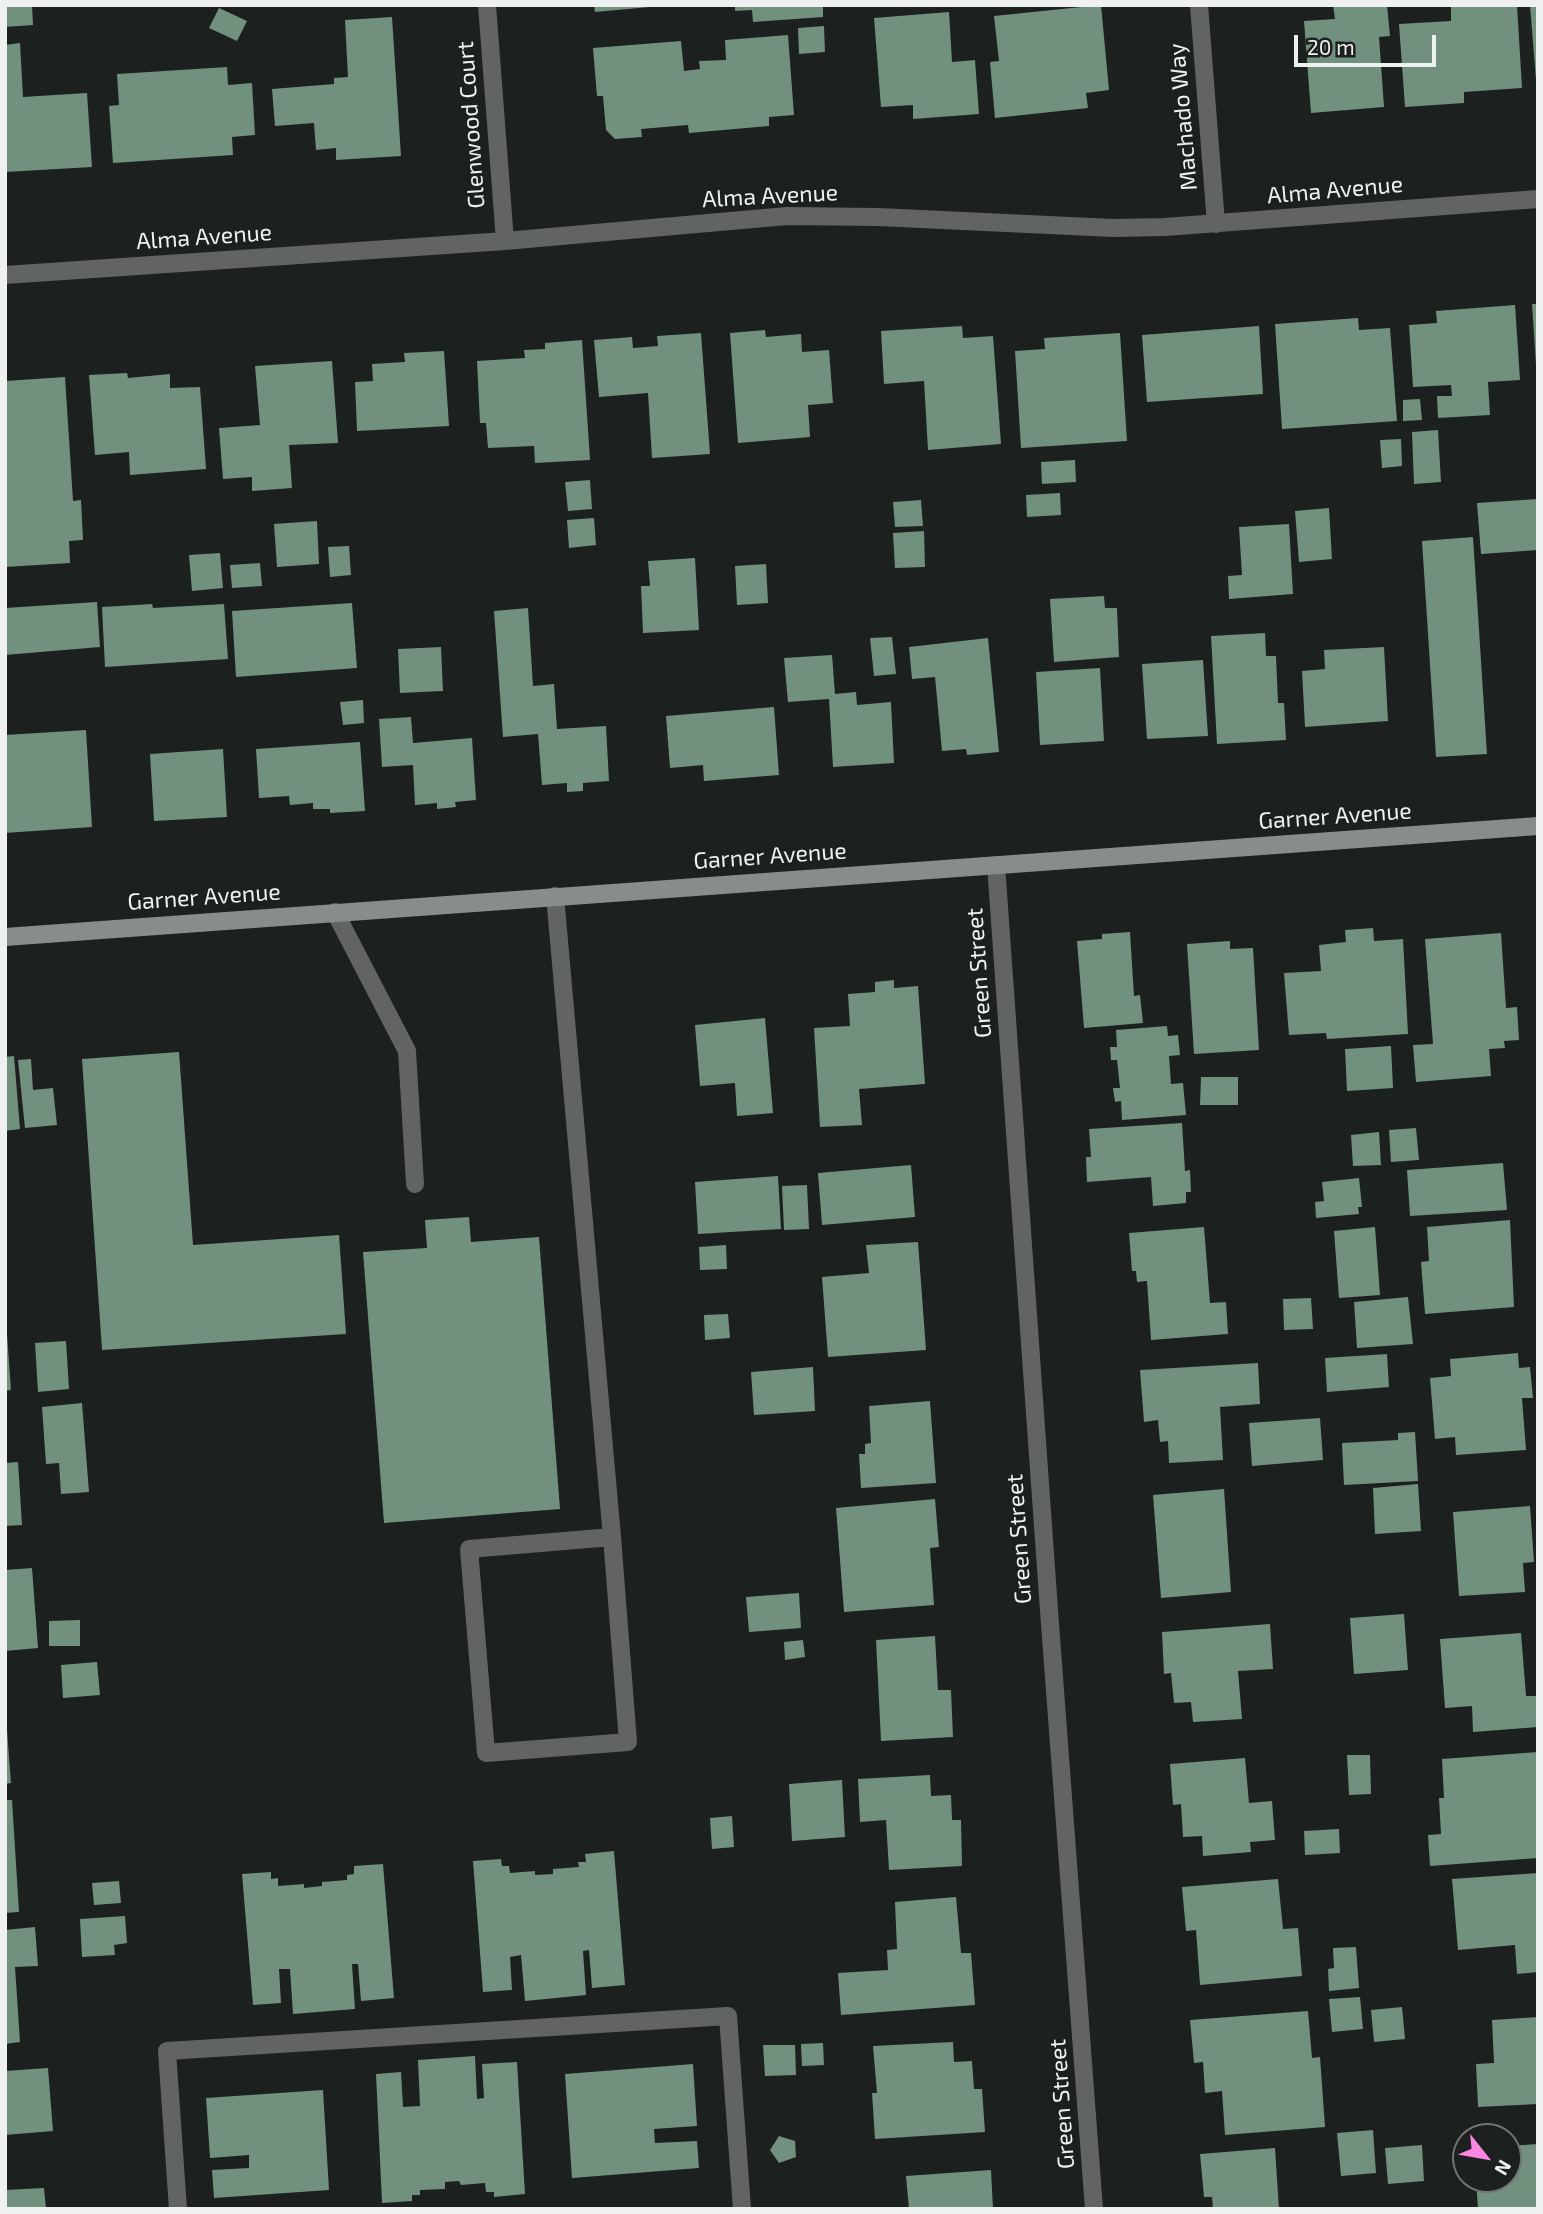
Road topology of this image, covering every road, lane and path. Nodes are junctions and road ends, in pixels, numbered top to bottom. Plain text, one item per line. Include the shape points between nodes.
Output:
1 (487, 5) edge
2 (1199, 5) edge
3 (1538, 199) edge
4 (1216, 225) junction
5 (505, 241) junction
6 (5, 275) edge
7 (1538, 826) edge
8 (996, 865) junction
9 (555, 896) junction
10 (335, 912) junction
11 (5, 937) edge
12 (415, 1184) dead end
13 (612, 1538) junction
14 (178, 2209) edge
15 (742, 2209) edge
16 (1094, 2209) edge

1 - 5 street, Glenwood Court
2 - 4 street, Machado Way
3 - 4 street, Alma Avenue
4 - 5 street, Alma Avenue via 1113,228 787,216
5 - 6 street, Alma Avenue
7 - 8 street, Garner Avenue
8 - 9 street, Garner Avenue
8 - 16 street, Green Street
9 - 10 street, Garner Avenue
9 - 13 street
10 - 11 street, Garner Avenue
10 - 12 street via 407,1051
13 - 13 street via 469,1549 486,1753 628,1742
14 - 15 street via 167,2051 728,2016

